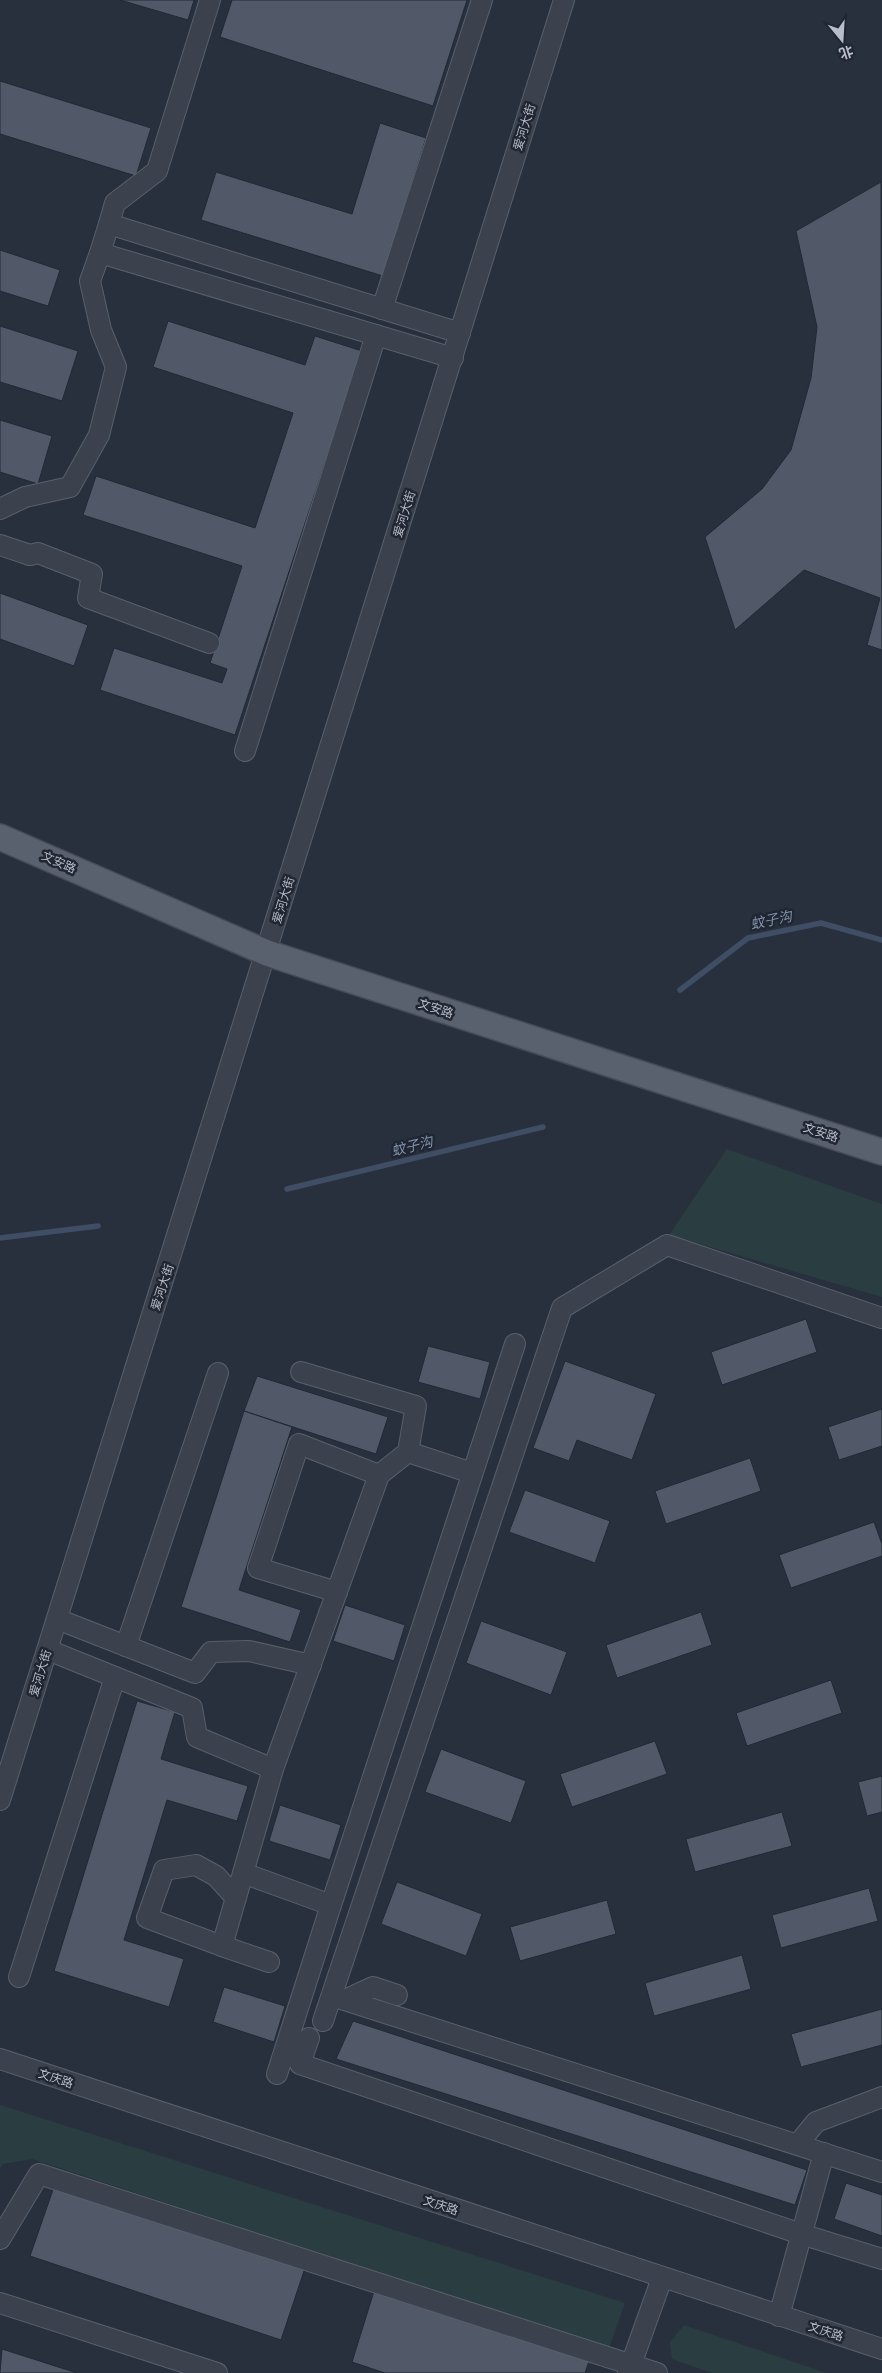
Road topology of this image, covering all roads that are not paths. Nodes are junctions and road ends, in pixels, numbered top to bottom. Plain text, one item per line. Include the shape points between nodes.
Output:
1 (210, 0) edge
2 (482, 0) edge
3 (564, 0) edge
4 (108, 224) junction
5 (100, 253) junction
6 (382, 309) junction
7 (460, 333) junction
8 (376, 335) junction
9 (452, 358) junction
10 (0, 509) edge
11 (0, 545) edge
12 (209, 643) dead end
13 (245, 751) dead end
14 (0, 837) edge
15 (267, 953) junction
16 (882, 1152) edge
17 (882, 1318) edge
18 (515, 1344) dead end
19 (301, 1372) dead end
20 (218, 1373) dead end
21 (408, 1452) junction
22 (472, 1473) junction
23 (380, 1475) junction
24 (337, 1592) junction
25 (56, 1619) junction
26 (126, 1646) junction
27 (48, 1650) junction
28 (311, 1665) junction
29 (115, 1677) junction
30 (273, 1768) junction
31 (0, 1800) edge
32 (244, 1873) junction
33 (236, 1898) junction
34 (331, 1905) junction
35 (222, 1946) junction
36 (268, 1962) dead end
37 (19, 1977) dead end
38 (397, 1995) dead end
39 (339, 1998) junction
40 (323, 2021) dead end
41 (309, 2038) dead end
42 (0, 2059) edge
43 (277, 2074) dead end
44 (882, 2097) edge
45 (798, 2144) junction
46 (824, 2153) junction
47 (876, 2166) edge
48 (802, 2234) junction
49 (0, 2239) edge
50 (882, 2259) edge
51 (662, 2278) junction
52 (0, 2302) edge
53 (779, 2316) junction
54 (882, 2349) edge
55 (629, 2369) edge
56 (217, 2373) edge
57 (657, 2373) edge

1 - 4 street via 157,170 115,203
2 - 6 street
3 - 7 street, 爱河大街
4 - 5 street
4 - 6 street
5 - 8 street
5 - 10 street via 90,281 100,330 116,367 99,435 70,487 24,497
6 - 7 street
7 - 9 street, 爱河大街
8 - 9 street
8 - 13 street
9 - 15 street, 爱河大街
11 - 12 street via 30,555 38,553 92,574 88,598
14 - 15 main road, 文安路
15 - 16 main road, 文安路
15 - 25 street, 爱河大街
17 - 39 street via 667,1245 562,1308
18 - 22 street
19 - 21 street via 416,1406
20 - 26 street
21 - 22 street
21 - 23 street
22 - 34 street
23 - 24 street
23 - 24 street via 299,1444 258,1568
24 - 28 street
25 - 26 street
25 - 27 street, 爱河大街
26 - 28 street via 195,1673 211,1652 249,1651
27 - 29 street
27 - 31 street, 爱河大街
28 - 30 street
29 - 30 street via 192,1708 197,1737
29 - 37 street
30 - 32 street
32 - 33 street
32 - 34 street
33 - 35 street
33 - 35 street via 216,1876 196,1864 164,1870 147,1918
34 - 43 street
35 - 36 street
38 - 39 street via 372,1987
39 - 40 street
39 - 45 street
41 - 48 street via 300,2064
42 - 51 street, 文庆路
44 - 45 street via 816,2122
45 - 46 street
46 - 47 street
46 - 48 street
48 - 50 street
48 - 53 street
49 - 55 street via 39,2174
51 - 53 street, 文庆路
51 - 55 street
52 - 56 street
53 - 54 street, 文庆路
55 - 57 street

